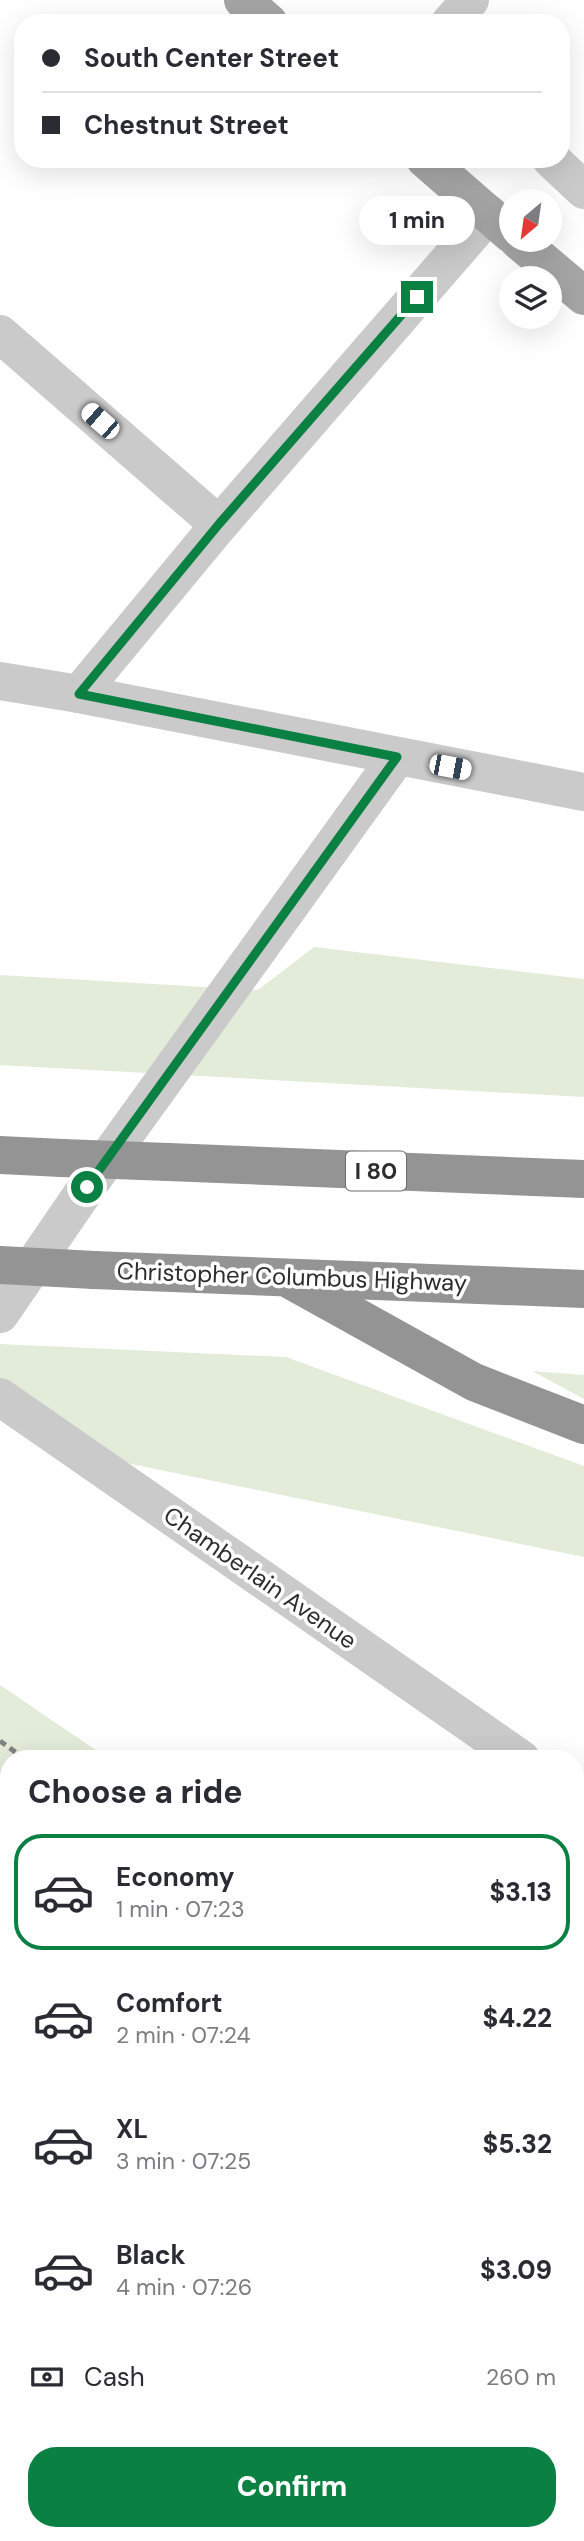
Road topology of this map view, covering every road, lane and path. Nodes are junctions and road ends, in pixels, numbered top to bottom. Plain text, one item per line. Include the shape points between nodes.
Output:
1 (243, 0) edge
2 (470, 0) edge
3 (259, 14) edge
4 (458, 14) edge
5 (435, 168) edge
6 (561, 168) edge
7 (584, 190) edge
8 (499, 223) edge
9 (499, 225) edge
10 (534, 252) edge
11 (581, 288) edge
12 (0, 334) edge
13 (219, 524) junction
14 (0, 681) edge
15 (79, 694) junction
16 (397, 757) junction
17 (584, 792) edge
18 (0, 1155) edge
19 (584, 1179) edge
20 (0, 1265) edge
21 (284, 1277) junction
22 (584, 1289) edge
23 (0, 1314) edge
24 (0, 1397) edge
25 (584, 1425) edge
26 (508, 1750) edge

1 - 3 main road
2 - 4 street
5 - 8 main road
6 - 7 street
9 - 13 street
10 - 11 main road
12 - 13 street
13 - 15 street
14 - 15 street
15 - 16 street
16 - 17 street
16 - 23 street
18 - 19 highway, I 80, bridge
20 - 21 highway, Christopher Columbus Highway, bridge
21 - 22 highway, Christopher Columbus Highway
21 - 25 highway via 474,1382
24 - 26 street, Chamberlain Avenue

